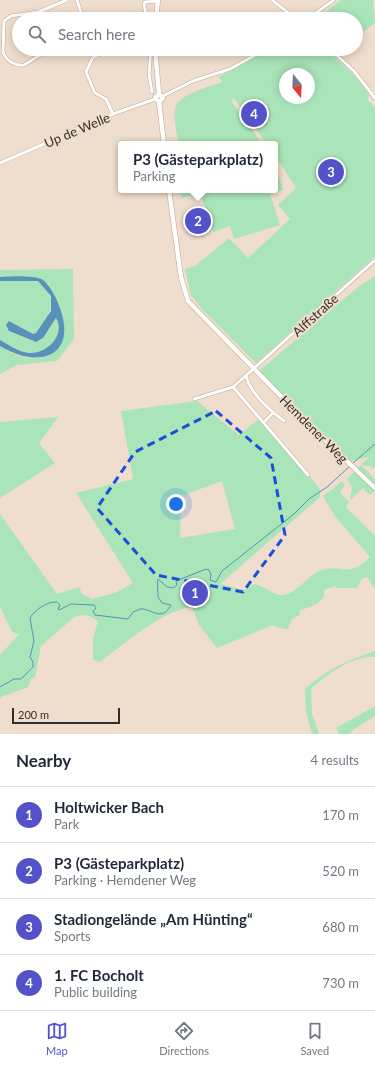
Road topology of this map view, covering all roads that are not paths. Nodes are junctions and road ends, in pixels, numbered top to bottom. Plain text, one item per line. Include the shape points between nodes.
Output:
1 (67, 0) edge
2 (77, 0) edge
3 (158, 0) edge
4 (272, 0) edge
5 (334, 0) edge
6 (38, 12) edge
7 (81, 12) edge
8 (146, 12) edge
9 (157, 12) edge
10 (287, 12) edge
11 (317, 12) edge
12 (12, 16) edge
13 (2, 21) edge
14 (38, 56) edge
15 (95, 56) edge
16 (150, 56) edge
17 (156, 56) edge
18 (253, 56) edge
19 (338, 56) edge
20 (152, 92) dead end
21 (161, 95) junction
22 (375, 98) edge
23 (157, 100) junction
24 (113, 114) junction
25 (164, 141) edge
26 (0, 163) edge
27 (169, 193) edge
28 (375, 260) edge
29 (254, 369) junction
30 (246, 376) junction
31 (233, 387) junction
32 (194, 399) dead end
33 (274, 413) junction
34 (284, 421) dead end
35 (264, 422) junction
36 (308, 475) dead end
37 (375, 488) edge

1 - 6 street
2 - 7 street
3 - 8 street via 145,2
3 - 9 street
4 - 10 street
5 - 11 street
12 - 13 street
13 - 14 street via 3,52 8,60 19,66
15 - 24 street via 86,72 95,93 106,99
16 - 20 street via 149,74
17 - 21 street
18 - 21 street via 230,69
19 - 22 street via 354,71
21 - 23 street via 162,100
23 - 24 street, Up de Welle
23 - 25 street
24 - 26 street, Up de Welle
27 - 29 street, Hemdener Weg via 184,294 193,308
28 - 29 street, Alffstraße
29 - 30 street
29 - 37 street, Hemdener Weg
30 - 31 street
30 - 33 street, Hemdener Weg via 251,389
31 - 32 street
31 - 35 street
33 - 34 street, Hemdener Weg
33 - 35 street, Hemdener Weg
35 - 36 street

